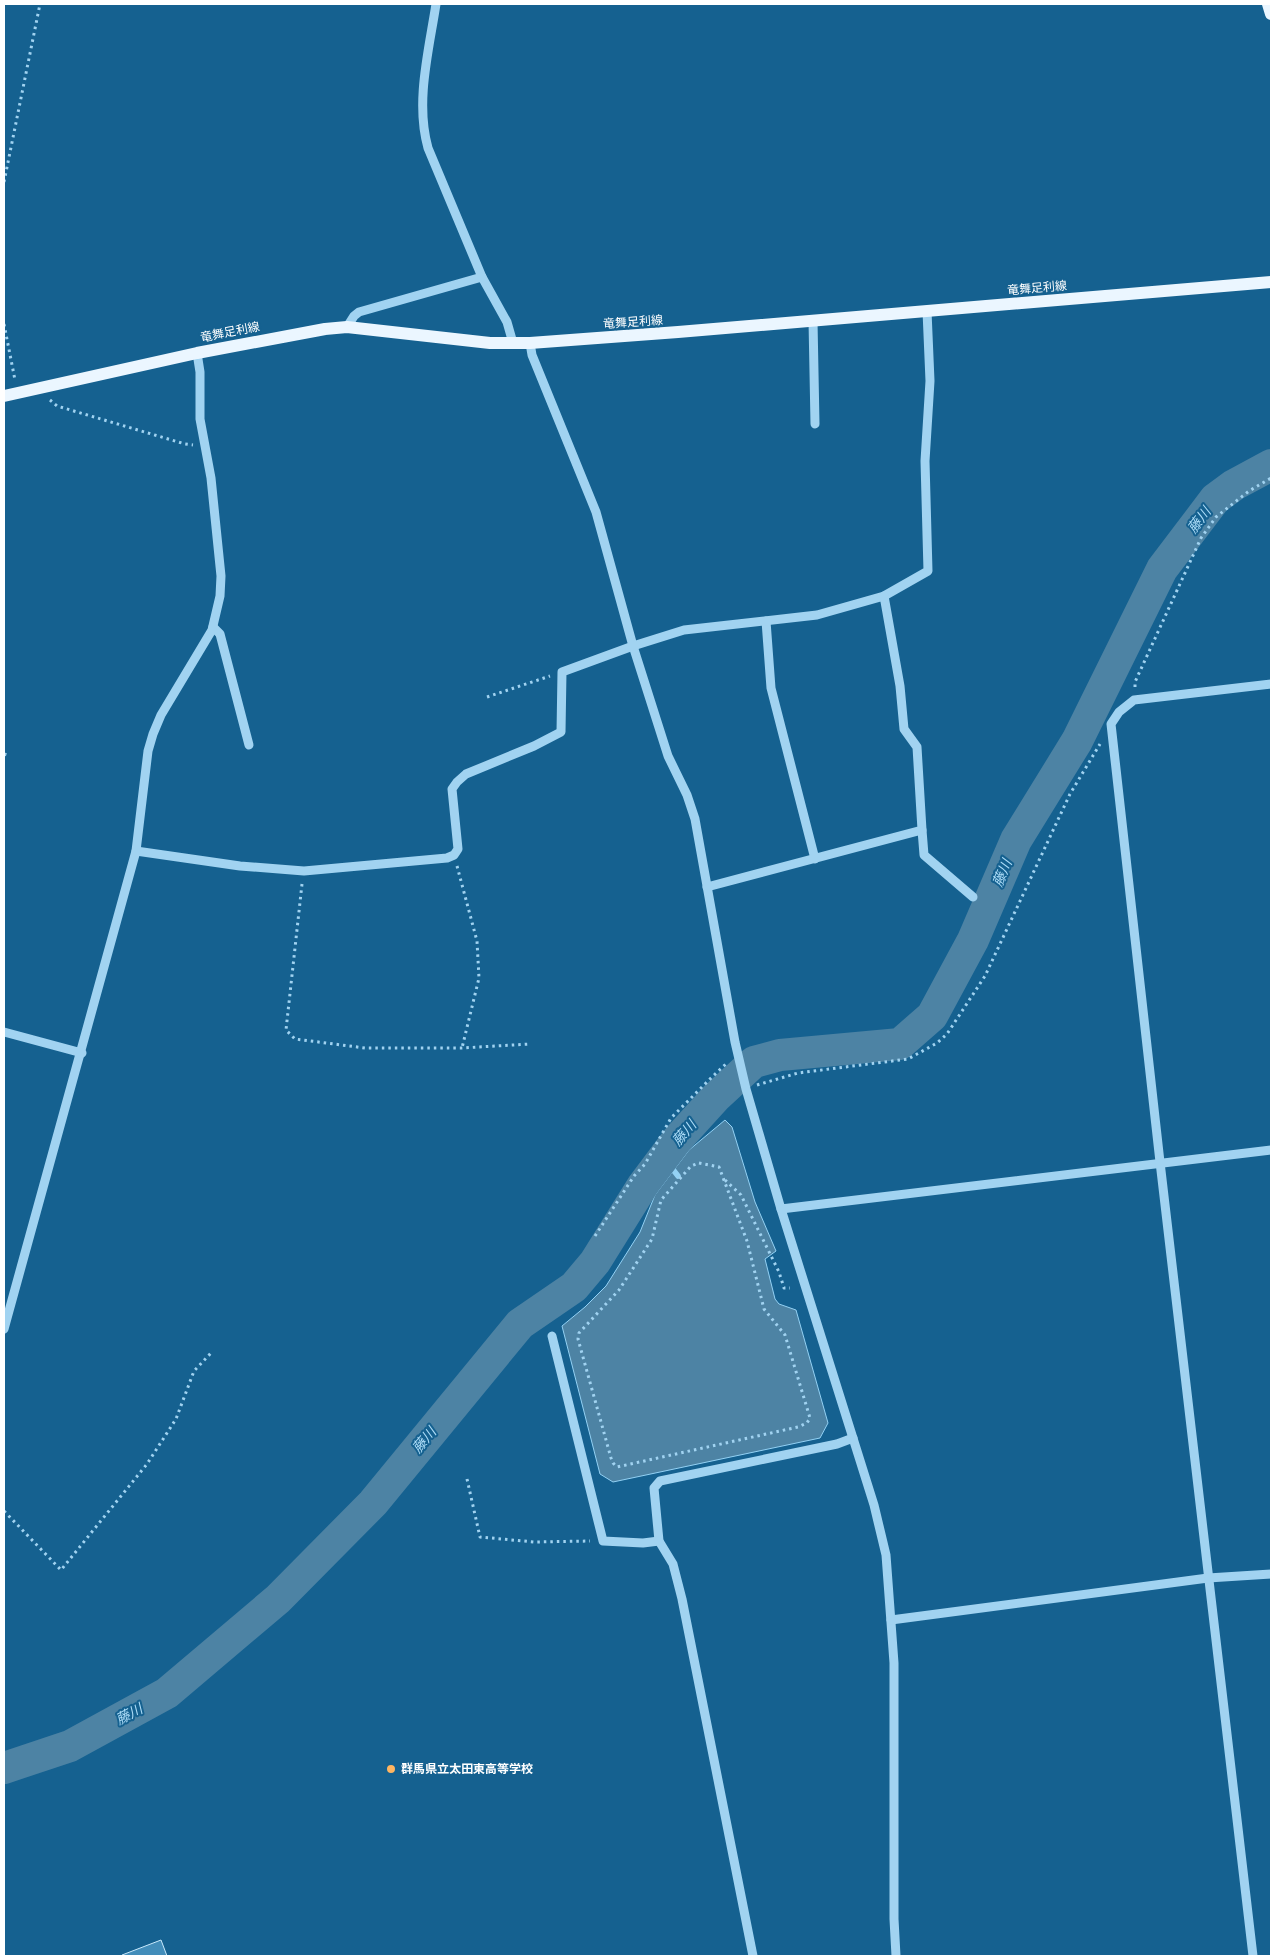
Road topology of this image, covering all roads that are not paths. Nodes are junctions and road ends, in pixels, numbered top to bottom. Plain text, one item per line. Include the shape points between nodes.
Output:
1 (436, 4) edge
2 (1268, 4) edge
3 (1271, 14) edge
4 (482, 277) junction
5 (1271, 282) edge
6 (927, 311) junction
7 (813, 321) junction
8 (347, 327) junction
9 (513, 342) junction
10 (530, 343) junction
11 (197, 353) junction
12 (4, 396) edge
13 (815, 424) dead end
14 (884, 596) junction
15 (766, 621) junction
16 (213, 627) junction
17 (633, 646) junction
18 (1271, 684) edge
19 (250, 745) dead end
20 (922, 830) junction
21 (136, 851) junction
22 (815, 859) junction
23 (707, 887) junction
24 (973, 897) dead end
25 (4, 1032) edge
26 (82, 1053) junction
27 (1271, 1150) edge
28 (1160, 1162) junction
29 (781, 1209) junction
30 (4, 1329) edge
31 (552, 1336) dead end
32 (853, 1438) junction
33 (659, 1541) junction
34 (1271, 1574) edge
35 (1208, 1578) junction
36 (891, 1620) junction
37 (753, 1956) edge
38 (896, 1956) edge
39 (1253, 1956) edge

1 - 4 street via 423,101 424,134
2 - 3 main road
4 - 8 street via 367,309 354,316
4 - 9 street via 507,322
5 - 6 main road, 竜舞足利線
6 - 7 main road, 竜舞足利線
6 - 14 street via 930,381 925,461 928,571
7 - 10 main road, 竜舞足利線
7 - 13 street
8 - 9 main road, 竜舞足利線 via 490,343
8 - 11 main road, 竜舞足利線
9 - 10 main road, 竜舞足利線
10 - 17 street via 532,355 596,512
11 - 12 main road, 竜舞足利線
11 - 16 street via 200,419 211,478 221,576
14 - 15 street via 817,615
14 - 20 street via 904,729 917,747
15 - 17 street via 684,630
15 - 22 street via 771,688
16 - 19 street via 220,634
16 - 21 street via 153,734 148,750
17 - 21 street via 562,672 561,732 466,774 457,782 452,789 458,848 447,858 304,871 240,866
17 - 23 street via 668,756 687,796
18 - 28 street via 1134,700 1119,712 1111,724
20 - 22 street
20 - 24 street via 924,855
21 - 26 street
22 - 23 street
23 - 29 street via 745,1086
25 - 26 street
26 - 30 street
27 - 28 street
28 - 29 street
28 - 35 street
29 - 32 street
31 - 33 street via 603,1541
32 - 33 street via 660,1481 654,1488
32 - 36 street via 886,1555
33 - 37 street via 673,1564 682,1599
34 - 35 street
35 - 36 street
35 - 39 street
36 - 38 street

